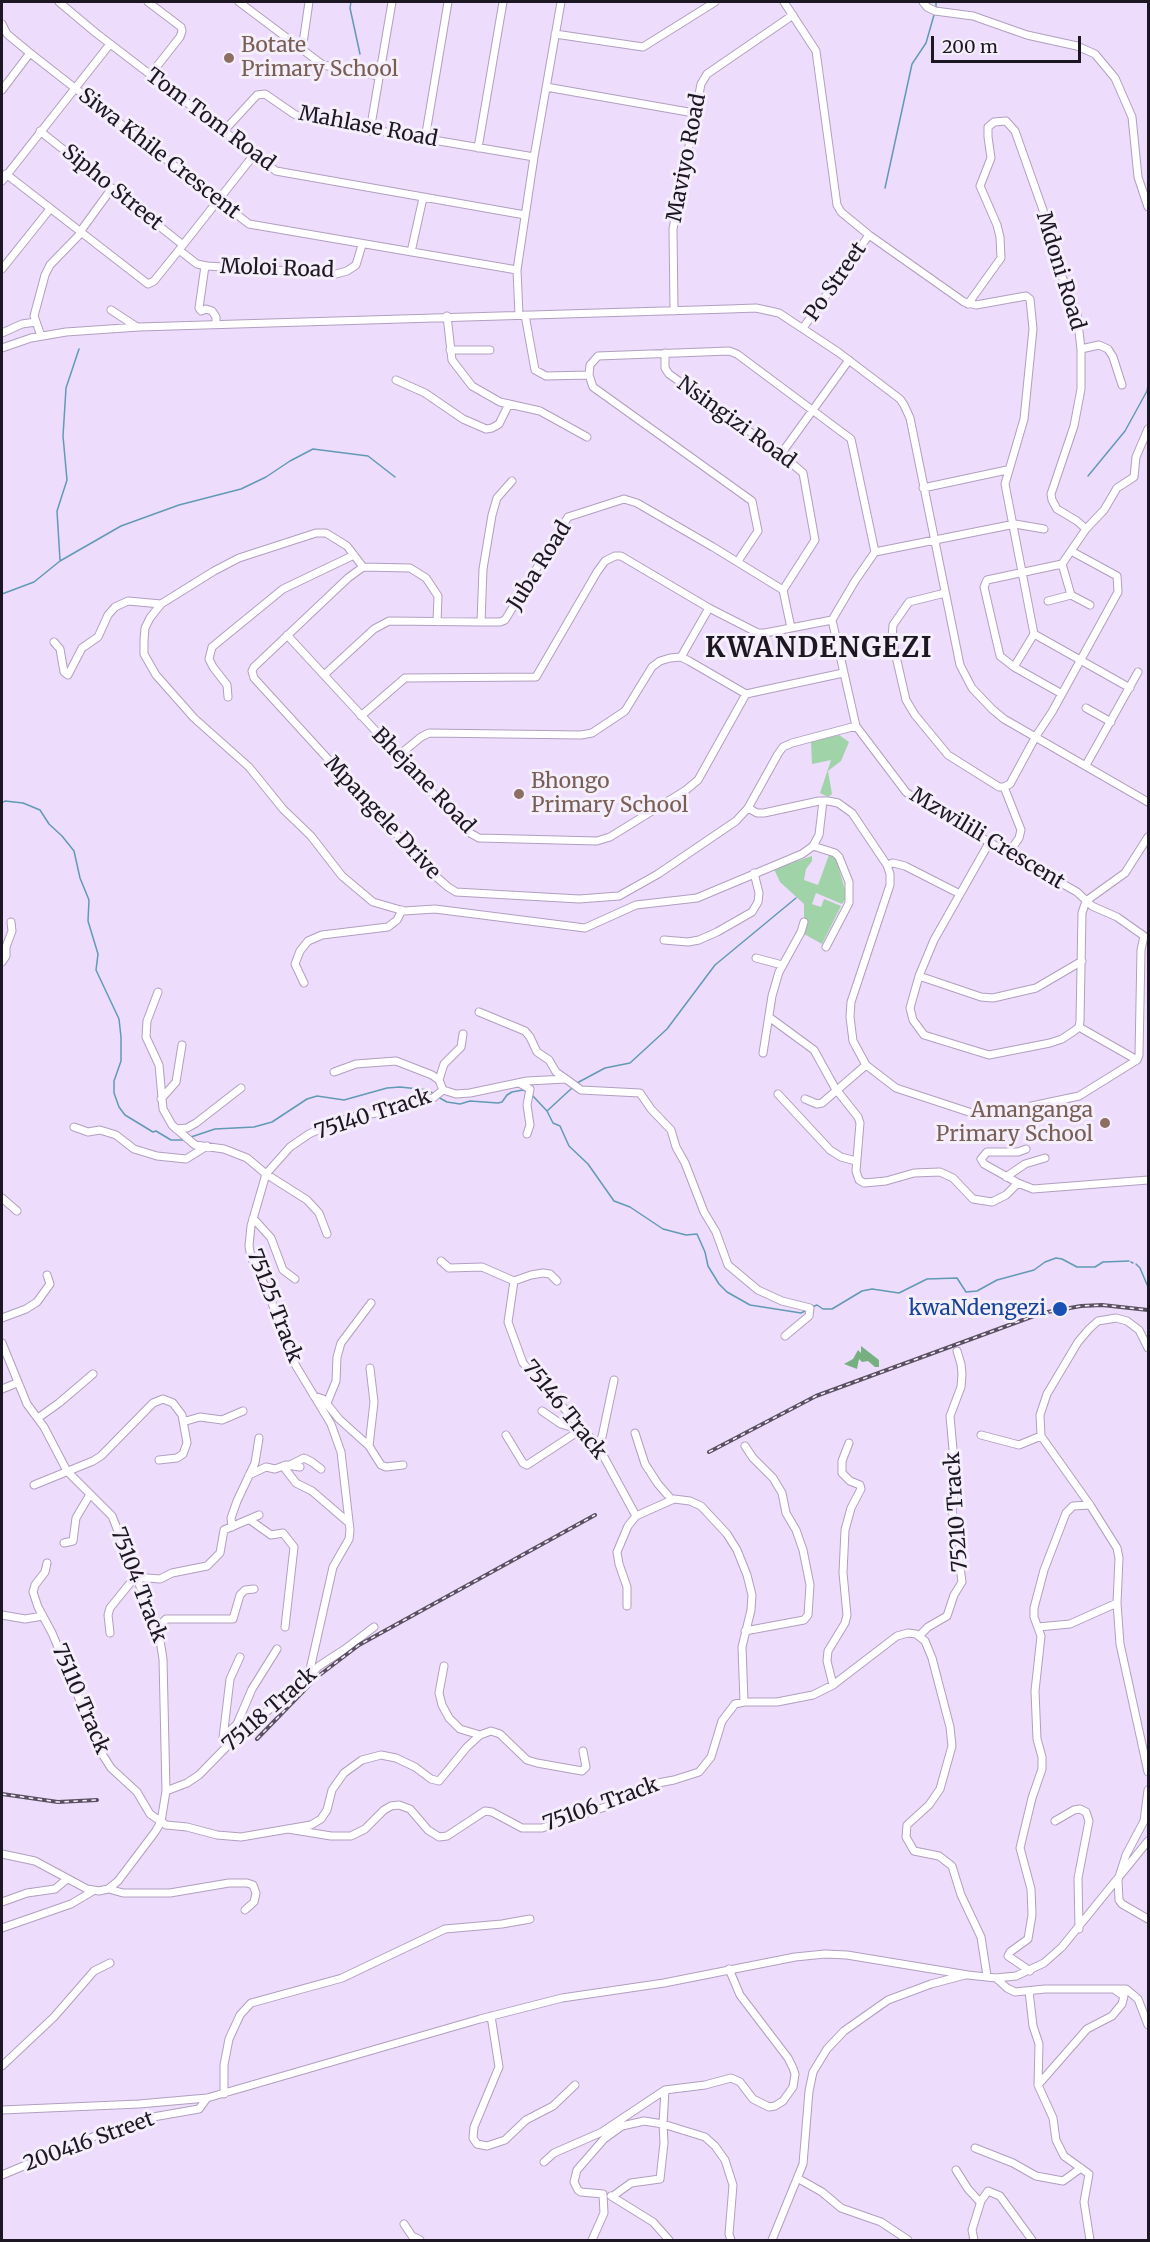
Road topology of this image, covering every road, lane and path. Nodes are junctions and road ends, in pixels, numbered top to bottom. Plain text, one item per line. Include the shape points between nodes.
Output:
1 (59, 2) edge
2 (148, 2) edge
3 (240, 2) edge
4 (309, 2) edge
5 (392, 2) edge
6 (448, 2) edge
7 (503, 2) edge
8 (561, 2) edge
9 (715, 2) edge
10 (784, 2) edge
11 (923, 2) edge
12 (793, 15) junction
13 (2, 24) edge
14 (555, 34) junction
15 (110, 44) junction
16 (302, 50) junction
17 (30, 53) junction
18 (150, 75) junction
19 (379, 76) junction
20 (74, 87) junction
21 (546, 87) junction
22 (2, 90) edge
23 (694, 112) junction
24 (40, 130) junction
25 (370, 130) junction
26 (223, 132) junction
27 (425, 139) junction
28 (478, 148) junction
29 (253, 156) junction
30 (534, 157) junction
31 (4, 178) edge
32 (112, 188) junction
33 (423, 198) junction
34 (218, 201) junction
35 (1149, 207) edge
36 (50, 209) junction
37 (525, 215) junction
38 (81, 233) junction
39 (869, 235) junction
40 (362, 245) junction
41 (181, 248) junction
42 (411, 252) junction
43 (205, 266) junction
44 (2, 269) edge
45 (517, 270) junction
46 (968, 304) junction
47 (111, 310) dead end
48 (674, 311) junction
49 (522, 315) junction
50 (447, 316) junction
51 (36, 321) junction
52 (216, 324) junction
53 (136, 327) junction
54 (803, 328) junction
55 (2, 333) edge
56 (41, 336) junction
57 (2, 348) edge
58 (1082, 349) junction
59 (450, 350) junction
60 (490, 350) dead end
61 (665, 353) junction
62 (849, 360) junction
63 (590, 375) junction
64 (396, 380) dead end
65 (1122, 385) dead end
66 (509, 404) junction
67 (813, 410) junction
68 (1149, 429) edge
69 (587, 437) dead end
70 (782, 454) junction
71 (1007, 470) junction
72 (512, 481) dead end
73 (923, 488) junction
74 (1012, 525) junction
75 (1044, 529) dead end
76 (1086, 529) junction
77 (934, 540) junction
78 (1071, 551) junction
79 (875, 552) junction
80 (354, 555) junction
81 (738, 561) junction
82 (1062, 564) junction
83 (363, 567) junction
84 (1022, 573) junction
85 (783, 591) junction
86 (945, 594) junction
87 (1071, 594) junction
88 (1048, 601) dead end
89 (161, 604) junction
90 (1090, 605) dead end
91 (709, 608) junction
92 (832, 620) junction
93 (437, 622) junction
94 (481, 622) junction
95 (791, 628) junction
96 (1034, 634) junction
97 (287, 635) junction
98 (54, 642) dead end
99 (681, 657) junction
100 (1081, 662) junction
101 (1014, 667) junction
102 (1138, 672) dead end
103 (843, 673) junction
104 (324, 675) junction
105 (1130, 688) junction
106 (746, 694) junction
107 (1062, 694) junction
108 (228, 697) dead end
109 (1086, 708) dead end
110 (362, 716) junction
111 (1111, 722) junction
112 (856, 726) junction
113 (1036, 736) junction
114 (398, 756) junction
115 (1086, 765) junction
116 (1004, 788) junction
117 (823, 801) junction
118 (1149, 802) edge
119 (748, 808) junction
120 (1149, 837) edge
121 (989, 843) junction
122 (813, 846) junction
123 (1008, 854) junction
124 (887, 865) junction
125 (754, 873) junction
126 (960, 894) junction
127 (1086, 901) junction
128 (402, 910) junction
129 (11, 922) dead end
130 (804, 922) dead end
131 (1146, 934) edge
132 (664, 940) dead end
133 (826, 947) dead end
134 (756, 958) dead end
135 (1082, 961) junction
136 (2, 962) edge
137 (782, 965) junction
138 (918, 976) junction
139 (1145, 979) edge
140 (304, 983) dead end
141 (158, 992) dead end
142 (479, 1011) dead end
143 (769, 1017) junction
144 (1079, 1027) junction
145 (463, 1034) dead end
146 (182, 1045) dead end
147 (763, 1053) dead end
148 (1137, 1060) junction
149 (866, 1065) junction
150 (334, 1072) dead end
151 (566, 1079) junction
152 (439, 1080) junction
153 (519, 1083) junction
154 (241, 1088) dead end
155 (837, 1090) junction
156 (438, 1094) junction
157 (778, 1094) dead end
158 (161, 1099) junction
159 (805, 1099) dead end
160 (74, 1127) dead end
161 (176, 1129) junction
162 (527, 1134) dead end
163 (207, 1146) junction
164 (1026, 1149) dead end
165 (1045, 1158) dead end
166 (856, 1161) junction
167 (266, 1174) junction
168 (1006, 1177) junction
169 (1149, 1180) edge
170 (1018, 1183) junction
171 (2, 1198) edge
172 (17, 1211) dead end
173 (253, 1218) junction
174 (327, 1234) dead end
175 (441, 1261) dead end
176 (47, 1275) dead end
177 (295, 1280) dead end
178 (514, 1281) junction
179 (557, 1281) dead end
180 (371, 1304) dead end
181 (2, 1318) edge
182 (785, 1336) dead end
183 (2, 1343) edge
184 (1149, 1348) edge
185 (957, 1351) dead end
186 (370, 1368) dead end
187 (93, 1374) dead end
188 (614, 1380) dead end
189 (17, 1383) junction
190 (2, 1389) edge
191 (314, 1396) junction
192 (327, 1403) junction
193 (243, 1411) dead end
194 (542, 1411) dead end
195 (38, 1418) junction
196 (184, 1420) junction
197 (582, 1430) junction
198 (635, 1433) dead end
199 (506, 1435) dead end
200 (981, 1435) dead end
201 (1041, 1436) junction
202 (259, 1438) dead end
203 (849, 1443) dead end
204 (369, 1446) junction
205 (598, 1446) junction
206 (745, 1446) dead end
207 (159, 1460) dead end
208 (403, 1465) dead end
209 (286, 1466) junction
210 (300, 1467) dead end
211 (321, 1469) dead end
212 (67, 1472) junction
213 (249, 1475) junction
214 (34, 1485) dead end
215 (89, 1496) junction
216 (672, 1500) junction
217 (1090, 1505) junction
218 (260, 1515) dead end
219 (636, 1516) junction
220 (250, 1520) junction
221 (348, 1522) junction
222 (232, 1527) junction
223 (64, 1543) dead end
224 (47, 1563) dead end
225 (135, 1577) junction
226 (254, 1589) dead end
227 (1117, 1603) junction
228 (627, 1606) dead end
229 (2, 1615) edge
230 (43, 1616) junction
231 (285, 1627) dead end
232 (374, 1627) dead end
233 (1038, 1627) junction
234 (745, 1631) junction
235 (110, 1633) dead end
236 (159, 1634) junction
237 (918, 1636) junction
238 (277, 1649) dead end
239 (240, 1657) dead end
240 (444, 1666) dead end
241 (309, 1674) junction
242 (833, 1685) junction
243 (744, 1702) junction
244 (480, 1735) junction
245 (223, 1737) junction
246 (222, 1749) junction
247 (583, 1751) dead end
248 (1149, 1772) edge
249 (1149, 1790) edge
250 (166, 1791) junction
251 (1147, 1816) edge
252 (1055, 1821) dead end
253 (161, 1822) junction
254 (288, 1829) junction
255 (1149, 1841) edge
256 (2, 1854) edge
257 (67, 1879) junction
258 (1118, 1880) junction
259 (108, 1889) junction
260 (94, 1891) junction
261 (2, 1902) edge
262 (245, 1910) dead end
263 (530, 1919) dead end
264 (1149, 1919) edge
265 (2, 1928) edge
266 (1079, 1929) junction
267 (110, 1963) dead end
268 (729, 1969) junction
269 (1030, 1971) junction
270 (968, 1975) junction
271 (987, 1976) junction
272 (996, 1978) junction
273 (1112, 1989) junction
274 (1029, 1991) junction
275 (491, 2016) junction
276 (1149, 2025) edge
277 (2, 2066) edge
278 (575, 2085) dead end
279 (1038, 2085) junction
280 (665, 2090) junction
281 (224, 2094) junction
282 (207, 2098) junction
283 (2, 2110) edge
284 (663, 2124) junction
285 (975, 2148) dead end
286 (544, 2162) dead end
287 (1081, 2168) junction
288 (956, 2170) dead end
289 (2, 2175) edge
290 (799, 2179) junction
291 (603, 2194) junction
292 (613, 2196) junction
293 (980, 2202) junction
294 (404, 2224) dead end
295 (420, 2241) edge
296 (592, 2241) edge
297 (669, 2241) edge
298 (731, 2241) edge
299 (772, 2241) edge
300 (908, 2241) edge
301 (975, 2241) edge
302 (1032, 2241) edge
303 (1090, 2241) edge

1 - 15 street, Tom Tom Road
2 - 18 street via 182,31
3 - 16 street
4 - 16 street
5 - 19 street
6 - 27 street
7 - 28 street
8 - 14 street
9 - 14 street via 643,48
10 - 12 street
11 - 35 street via 935,11 973,16 1027,35 1064,41 1095,54 1115,78 1132,117 1138,177
12 - 23 street, Maviyo Road via 708,74 698,90
12 - 39 street via 818,58 838,208
13 - 17 street, Siwa Khile Crescent via 7,34
14 - 21 street
15 - 18 street, Tom Tom Road
15 - 20 street
16 - 19 street via 328,68
17 - 20 street, Siwa Khile Crescent
17 - 22 street
18 - 26 street, Tom Tom Road
19 - 25 street
20 - 24 street
20 - 34 street, Siwa Khile Crescent
21 - 23 street
21 - 30 street
23 - 48 street, Maviyo Road via 673,229
24 - 31 street
24 - 32 street, Sipho Street
25 - 26 street, Mahlase Road via 298,116 261,94
25 - 27 street, Mahlase Road
26 - 29 street, Tom Tom Road
27 - 28 street, Mahlase Road
28 - 30 street, Mahlase Road
29 - 33 street, Tom Tom Road via 283,174
29 - 34 street
30 - 37 street
31 - 36 street
32 - 38 street
32 - 41 street, Sipho Street
33 - 37 street, Tom Tom Road
33 - 42 street
34 - 40 street, Siwa Khile Crescent via 253,226
34 - 41 street
36 - 38 street
36 - 44 street
37 - 45 street
38 - 41 street via 148,284
38 - 51 street via 47,270 34,316
39 - 46 street
39 - 54 street, Po Street
40 - 42 street, Siwa Khile Crescent
40 - 43 street, Moloi Road via 356,265 336,274
41 - 43 street, Moloi Road via 192,261
42 - 45 street, Siwa Khile Crescent
43 - 52 street via 199,308 212,310
45 - 49 street
46 - 58 street, Mdoni Road via 1001,258 997,225 980,186 991,158 988,127 1006,121 1015,130 1043,210 1077,314
46 - 71 street via 1026,296 1030,299 1033,329 1024,419
47 - 53 street
48 - 49 street
48 - 54 street via 769,310
49 - 50 street
49 - 63 street via 535,370 546,376
50 - 52 street
50 - 59 street
51 - 55 street
51 - 56 street
52 - 53 street
53 - 56 street
54 - 62 street
56 - 57 street
58 - 65 street via 1099,345 1108,349
58 - 76 street, Mdoni Road via 1081,389 1074,426 1051,494 1057,509
59 - 60 street
59 - 66 street via 456,367 472,386
61 - 63 street via 598,356 592,361
61 - 67 street via 734,352
61 - 70 street, Nsingizi Road via 669,374
62 - 67 street
62 - 73 street via 904,405
63 - 81 street via 598,392 752,501 758,531
64 - 66 street via 486,429 499,424
66 - 69 street via 540,411
67 - 70 street
67 - 79 street via 853,442
68 - 76 street via 1136,457 1134,477 1117,488
70 - 85 street, Nsingizi Road via 803,473 816,536
71 - 73 street
71 - 74 street via 1005,484
72 - 94 street via 497,498 492,514 483,569
73 - 77 street
74 - 75 street
74 - 77 street
74 - 84 street
76 - 78 street
77 - 79 street
77 - 86 street
78 - 82 street
78 - 100 street via 1117,576 1119,583 1117,596
79 - 92 street
80 - 83 street
80 - 89 street via 334,536 316,533 239,558
80 - 108 street via 282,589 213,647 209,659 227,685
81 - 85 street, Juba Road
81 - 94 street, Juba Road via 637,503 616,500 568,517 509,615 500,622
82 - 84 street
82 - 87 street
83 - 93 street via 410,568 426,578 438,596
83 - 97 street, Mpangele Drive
84 - 96 street
84 - 101 street via 987,580 984,586 998,652
85 - 95 street
86 - 113 street via 967,681 992,709
86 - 116 street via 909,602 893,625 892,639 906,700 944,752
87 - 88 street
87 - 90 street
89 - 98 street via 128,601 115,607 98,637 82,648 68,675
89 - 128 street via 150,618 144,640 144,654 156,675 194,718 249,767 359,892 372,902
91 - 95 street via 758,633
91 - 99 street
91 - 110 street via 621,556 610,557 597,572 536,677 405,678
92 - 95 street
92 - 103 street, Mzwilili Crescent
93 - 94 street, Juba Road
93 - 104 street, Juba Road via 381,624
96 - 100 street
96 - 101 street
97 - 104 street, Bhejane Road
97 - 119 street, Mpangele Drive via 254,666 254,678 433,874 456,892 619,896 728,828
99 - 106 street
99 - 114 street via 652,668 625,711 586,735 429,734
100 - 105 street
100 - 107 street
101 - 107 street
102 - 105 street
103 - 106 street
103 - 112 street, Mzwilili Crescent
104 - 110 street, Bhejane Road
105 - 111 street
106 - 114 street, Bhejane Road via 698,780 601,840 479,838
107 - 113 street
109 - 111 street
110 - 114 street, Bhejane Road
111 - 115 street
112 - 119 street, Mpangele Drive via 783,747
112 - 121 street, Mzwilili Crescent via 906,792
113 - 115 street
113 - 116 street via 1010,784
115 - 118 street
116 - 123 street via 1021,830
117 - 119 street via 764,813
117 - 122 street via 819,835
117 - 124 street via 852,813
120 - 127 street, Mzwilili Crescent via 1128,871
121 - 123 street, Mzwilili Crescent
121 - 126 street
122 - 125 street
122 - 133 street via 835,853 849,882 849,903
123 - 127 street, Mzwilili Crescent via 1077,892
124 - 126 street via 905,866
124 - 149 street via 890,885 851,1002 851,1035
125 - 128 street via 697,897 636,905 585,928 435,909
125 - 132 street via 759,893 752,912 699,940
126 - 138 street
127 - 131 street
127 - 135 street
128 - 140 street via 388,927 322,934 308,940 295,964
129 - 136 street
130 - 137 street
131 - 139 street via 1141,950
134 - 137 street
135 - 138 street via 1036,988 993,998
135 - 144 street
137 - 143 street
138 - 144 street via 910,1008 921,1032 980,1054 1050,1043
139 - 148 street
141 - 158 street via 147,1021 146,1037 159,1065
142 - 151 street via 525,1031 537,1052
143 - 147 street
143 - 155 street via 814,1050
144 - 148 street
145 - 152 street via 460,1047 444,1064
146 - 158 street via 176,1082
148 - 149 street via 1079,1096 984,1115 904,1092
149 - 155 street
150 - 152 street, 75140 Track via 356,1064 391,1061
151 - 153 street
151 - 182 street via 581,1090 642,1095 671,1130 728,1265 758,1290 810,1308 809,1316
152 - 156 street, 75140 Track
153 - 156 street via 470,1093
153 - 162 street via 530,1089 526,1105 531,1125
154 - 161 street via 196,1124
155 - 159 street via 819,1104
155 - 166 street via 860,1123
156 - 167 street, 75140 Track via 331,1124 309,1134 290,1147
157 - 166 street via 830,1150
158 - 161 street
160 - 163 street via 116,1135 134,1149 157,1156 186,1159
161 - 163 street via 195,1145
163 - 167 street via 237,1153
164 - 168 street via 982,1155 984,1164
165 - 168 street via 1025,1164
166 - 170 street via 857,1176 864,1184 914,1173 940,1172 981,1201 999,1199
167 - 173 street, 75125 Track
167 - 174 street via 314,1206
168 - 170 street
169 - 170 street via 1033,1188
171 - 172 street
173 - 177 street via 271,1238 283,1270
173 - 191 street, 75125 Track via 251,1257 270,1297 290,1356
175 - 178 street via 449,1268 482,1267
176 - 181 street via 50,1284 37,1302
178 - 179 street via 543,1273
178 - 197 street, 75146 Track via 508,1322 524,1363
180 - 192 street via 341,1343 336,1381
183 - 189 street, 75104 Track
184 - 201 street via 1131,1323 1116,1318 1098,1321 1082,1337 1047,1394 1040,1415
185 - 237 street, 75210 Track via 962,1374 950,1416 956,1483 952,1511 960,1542 962,1582 947,1616
186 - 204 street via 374,1402
187 - 195 street
188 - 205 street
189 - 190 street
189 - 195 street, 75104 Track
191 - 192 street
191 - 221 street, 75125 Track via 336,1434 341,1452
192 - 204 street
193 - 196 street via 222,1420
194 - 197 street via 561,1424
195 - 212 street, 75104 Track
196 - 207 street via 187,1443 183,1454
196 - 212 street via 173,1403 163,1399 153,1403 101,1456
197 - 199 street via 527,1465
197 - 205 street, 75146 Track
198 - 216 street via 645,1464
200 - 201 street, 75210 Track via 1019,1445
201 - 217 street
202 - 213 street
203 - 242 street via 842,1473 861,1489 845,1530 843,1573 847,1615 828,1651
204 - 208 street via 381,1465
205 - 219 street, 75146 Track
206 - 234 street via 782,1493 786,1513 805,1556 810,1585 808,1615 804,1620
209 - 210 street
209 - 211 street via 304,1458
209 - 213 street via 266,1467
209 - 221 street via 296,1483 312,1491
212 - 214 street
212 - 215 street, 75104 Track
213 - 222 street via 231,1518
215 - 223 street via 76,1518 74,1539
215 - 225 street, 75104 Track via 112,1516
216 - 219 street
216 - 234 street via 701,1506 737,1550 752,1595
217 - 227 street via 1117,1548
217 - 233 street via 1073,1506 1066,1513 1034,1608
218 - 220 street
219 - 228 street via 623,1532 617,1552 627,1587
220 - 222 street
220 - 231 street via 271,1535 283,1533 294,1547
221 - 241 street, 75125 Track via 349,1539 333,1567
222 - 225 street via 223,1532 220,1553 212,1563 160,1579
224 - 230 street, 75110 Track via 33,1589
225 - 235 street via 110,1608
225 - 236 street, 75104 Track
226 - 236 street via 243,1592 234,1617 229,1620 166,1619
227 - 233 street via 1070,1624
227 - 248 street via 1120,1644
229 - 230 street via 25,1619
230 - 253 street, 75110 Track via 103,1757
232 - 241 street, 75118 Track
233 - 269 street via 1041,1641 1035,1704 1042,1769 1020,1848 1032,1915 1028,1939 1008,1956
234 - 243 street
236 - 250 street, 75104 Track
237 - 242 street via 897,1636
237 - 271 street via 928,1646 932,1658 952,1746 940,1789 907,1825 906,1838 914,1851 939,1856 952,1866 963,1901 981,1937
238 - 245 street via 252,1689 237,1724
239 - 245 street via 230,1679
240 - 244 street via 438,1693 442,1705 460,1729
241 - 246 street, 75118 Track
242 - 243 street via 799,1699
243 - 254 street, 75106 Track via 735,1704 726,1714 711,1757 699,1772 642,1786 611,1805 542,1828 522,1828 485,1811 447,1836 439,1837 410,1809 399,1805 384,1810 365,1829 351,1836
244 - 247 street via 496,1732 531,1762 582,1771 586,1767
244 - 254 street via 439,1781 396,1758 381,1755 362,1760 337,1782 321,1819
245 - 246 street
246 - 250 street, 75118 Track via 193,1780
249 - 251 street
250 - 253 street, 75104 Track
251 - 258 street via 1126,1855
252 - 266 street via 1080,1809 1089,1821 1078,1878
253 - 254 street via 240,1837
253 - 259 street
255 - 258 street
256 - 257 street via 35,1861
257 - 260 street
257 - 261 street via 55,1889
258 - 264 street via 1122,1904
258 - 266 street
259 - 260 street
259 - 262 street via 123,1893 170,1893 247,1883 253,1885 256,1893 254,1902
260 - 265 street via 63,1907
263 - 281 street via 445,1929 333,1981 251,2003 240,2015 229,2039
266 - 269 street via 1054,1956
267 - 277 street via 94,1971 54,2017
268 - 270 street via 825,1954 861,1956
268 - 275 street via 671,1982 582,1994
268 - 280 street via 740,1995 794,2068 787,2097 769,2107 753,2099 740,2082 731,2078
269 - 272 street
270 - 271 street
270 - 290 street via 888,2000 844,2031 827,2049 813,2072
271 - 272 street
272 - 274 street via 1012,1992
273 - 274 street
273 - 276 street via 1125,1989 1136,1995
273 - 279 street via 1124,1996 1122,2004 1112,2016 1087,2029
274 - 279 street via 1039,2044
275 - 278 street via 499,2067 474,2127 477,2144 487,2146 505,2140
275 - 281 street
279 - 287 street via 1053,2118 1059,2147 1064,2156
280 - 284 street
280 - 286 street via 602,2132 554,2153
281 - 282 street
282 - 283 street
282 - 289 street, 200416 Street via 199,2109 153,2117 100,2134
284 - 291 street via 644,2121 622,2126 580,2166 574,2182 578,2190
284 - 292 street via 660,2179 631,2183
284 - 298 street via 705,2137 725,2160 733,2184
285 - 287 street via 1036,2175 1063,2181
287 - 303 street via 1089,2174 1084,2202
288 - 293 street
290 - 299 street
290 - 300 street via 841,2208 881,2222
291 - 292 street
291 - 296 street via 604,2212
292 - 297 street via 653,2222
293 - 301 street via 972,2230
293 - 302 street via 988,2191 1000,2196
294 - 295 street

